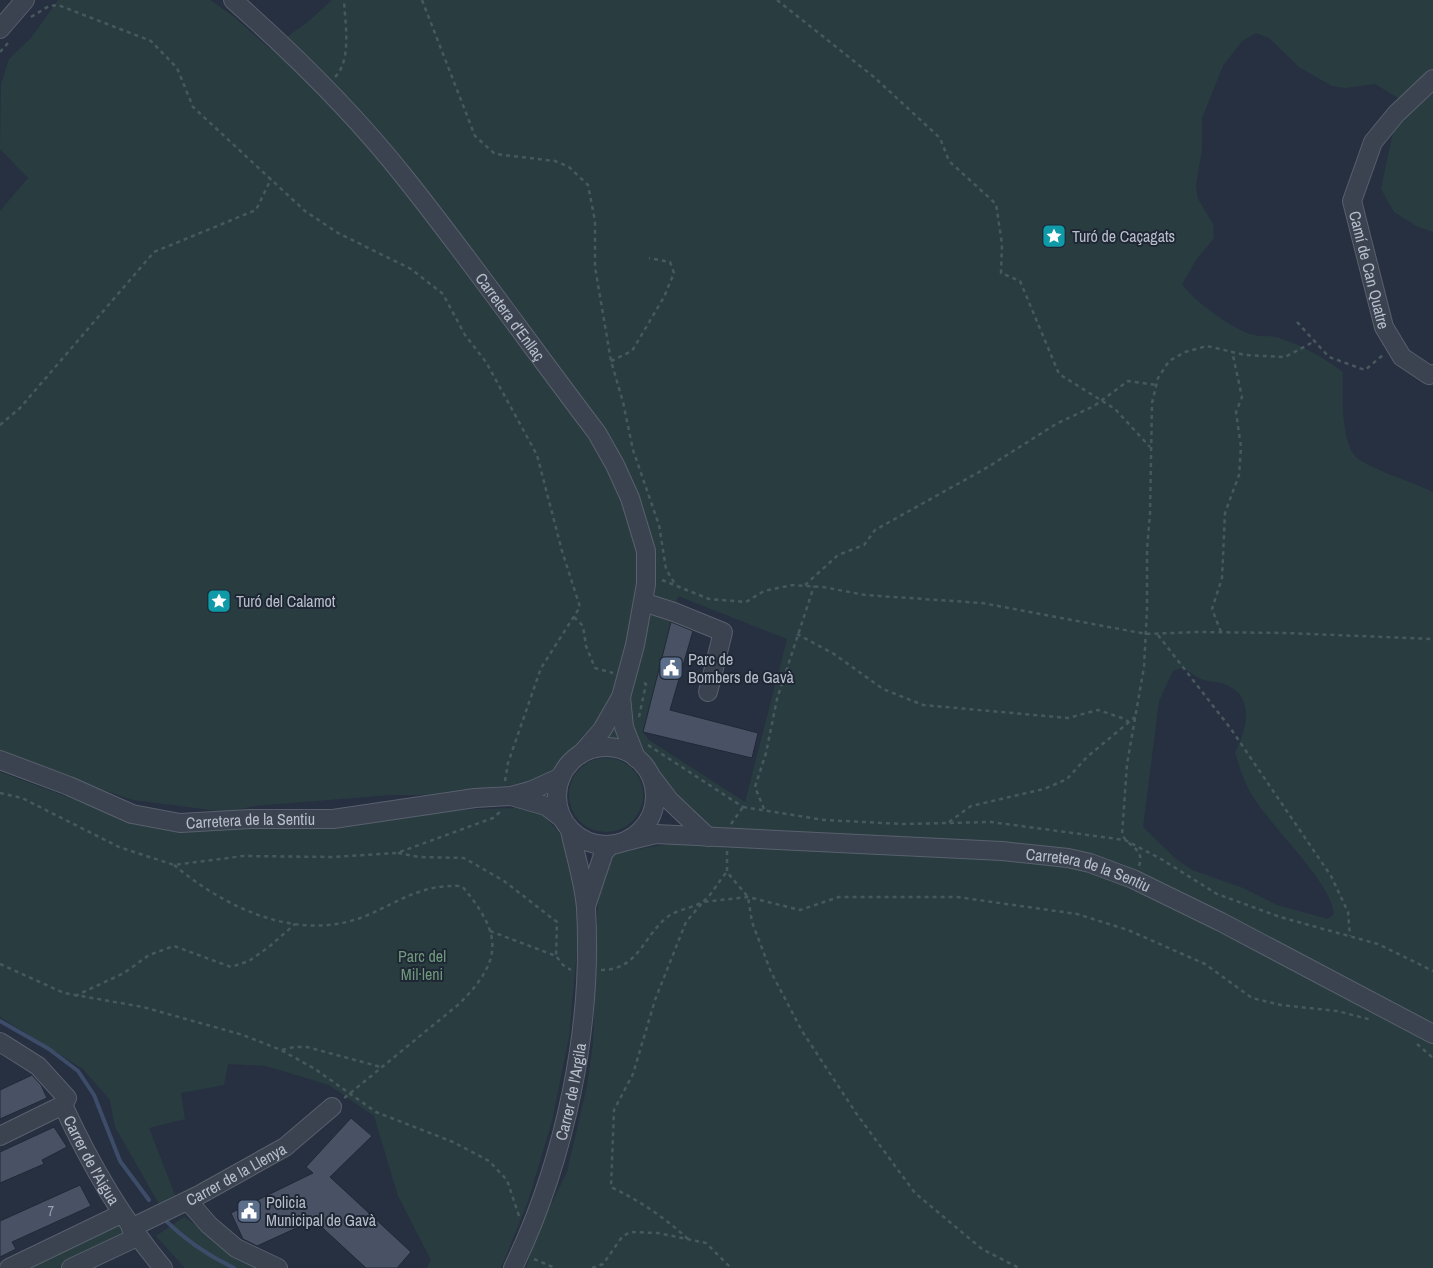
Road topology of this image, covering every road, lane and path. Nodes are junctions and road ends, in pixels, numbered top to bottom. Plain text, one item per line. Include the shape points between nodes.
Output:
1 (233, 0) edge
2 (344, 0) edge
3 (422, 0) edge
4 (777, 0) edge
5 (20, 5) edge
6 (0, 29) edge
7 (1433, 79) edge
8 (325, 87) junction
9 (271, 179) junction
10 (649, 258) dead end
11 (1297, 322) dead end
12 (1314, 341) junction
13 (1393, 342) junction
14 (1232, 351) junction
15 (611, 362) junction
16 (1433, 374) edge
17 (1156, 385) junction
18 (1103, 399) junction
19 (0, 424) edge
20 (1151, 448) junction
21 (676, 586) junction
22 (804, 586) junction
23 (814, 586) junction
24 (644, 595) junction
25 (574, 617) junction
26 (1221, 632) junction
27 (798, 634) junction
28 (1146, 634) junction
29 (1158, 634) junction
30 (1433, 639) edge
31 (615, 674) dead end
32 (638, 681) dead end
33 (708, 692) dead end
34 (621, 698) junction
35 (1136, 716) junction
36 (638, 721) dead end
37 (1129, 722) junction
38 (642, 741) dead end
39 (581, 754) junction
40 (636, 758) junction
41 (0, 760) edge
42 (561, 777) junction
43 (652, 777) junction
44 (0, 793) edge
45 (507, 796) junction
46 (743, 807) dead end
47 (764, 809) dead end
48 (948, 823) dead end
49 (566, 824) junction
50 (708, 837) junction
51 (728, 838) junction
52 (619, 843) junction
53 (397, 853) junction
54 (174, 865) junction
55 (727, 872) junction
56 (1133, 879) junction
57 (748, 897) junction
58 (703, 902) junction
59 (586, 906) junction
60 (295, 924) junction
61 (490, 931) junction
62 (1350, 936) dead end
63 (556, 956) junction
64 (0, 964) edge
65 (577, 970) dead end
66 (600, 970) dead end
67 (74, 996) junction
68 (1375, 1021) dead end
69 (1433, 1034) edge
70 (0, 1042) edge
71 (1416, 1043) dead end
72 (280, 1050) junction
73 (1433, 1058) edge
74 (381, 1067) junction
75 (351, 1093) junction
76 (63, 1105) junction
77 (332, 1106) joint
78 (0, 1136) edge
79 (188, 1201) junction
80 (129, 1226) junction
81 (688, 1239) junction
82 (526, 1240) junction
83 (9, 1268) edge
84 (71, 1268) edge
85 (163, 1268) edge
86 (278, 1268) edge
87 (513, 1268) edge
88 (555, 1268) edge
89 (592, 1268) edge
90 (731, 1268) edge
91 (1019, 1268) edge

1 - 8 street, Carretera d'Enllaç
2 - 8 path via 346,44 342,70
3 - 15 path via 475,136 495,154 554,161 569,167 588,185 595,221 595,267
4 - 18 path via 874,77 940,138 949,161 996,204 1002,244 1001,273 1020,281 1059,374
5 - 6 street
5 - 9 path via 29,19 43,9 58,5 151,41 177,68 193,107
7 - 13 street, Camí de Can Quatre via 1396,114 1373,142 1352,201 1384,327
8 - 24 street, Carretera d'Enllaç via 406,178 597,433 630,498 646,551
9 - 19 path via 256,210 154,252 20,408
9 - 25 path via 311,216 411,269 443,294 465,335 486,362 537,455 580,607
10 - 15 path via 670,262 674,273 664,297 632,351
11 - 12 path
12 - 13 path via 1329,357 1365,370
12 - 14 path via 1285,358
13 - 16 street, Camí de Can Quatre via 1402,356 1429,375
14 - 17 path via 1207,346 1185,352 1169,361
14 - 26 path via 1242,397 1236,412 1241,447 1239,475 1225,513 1222,578 1212,609
15 - 21 path via 634,450 659,525 666,569
17 - 18 path via 1128,381
17 - 20 path via 1152,403
18 - 20 path
18 - 22 path via 875,530 864,545 838,555
20 - 28 path
21 - 22 path via 709,599 746,602 764,591
21 - 24 path via 660,580
22 - 23 path
23 - 27 path
23 - 28 path via 865,595 982,603
24 - 33 street via 674,612 723,632
24 - 34 street, Carretera d'Enllaç
25 - 31 path via 583,626 594,668
25 - 45 path via 541,668 508,763
26 - 29 path
26 - 30 path
27 - 37 path via 834,654 883,689 923,705 1068,718 1098,710
27 - 47 path via 777,699 755,787
28 - 29 path
28 - 35 path
29 - 62 path via 1231,729 1331,876 1348,912
32 - 36 path via 646,684
34 - 39 street, Carretera d'Enllaç via 602,730
34 - 40 street, Carretera d'Enllaç via 624,727
35 - 37 path
35 - 56 path via 1126,771 1122,835 1142,858
37 - 48 path via 1087,757 1067,779 1044,789 971,806
38 - 46 path
39 - 40 street via 609,747 624,750
39 - 42 street
40 - 43 street
41 - 45 street, Carretera de la Sentiu via 132,814 180,823 333,819
42 - 45 street, Carretera de la Sentiu via 530,791
42 - 49 street via 558,805
43 - 50 street via 669,800
43 - 52 street via 654,807 649,821 639,833
44 - 54 path via 22,798 119,847
45 - 49 street, Carretera de la Sentiu via 546,806
45 - 53 path via 501,812 493,818
49 - 52 street via 582,839 596,844
49 - 59 street, Carrer de l'Argila
50 - 51 street, Carretera de la Sentiu
50 - 52 street, Carretera de la Sentiu via 656,834
51 - 55 path
51 - 56 street, Carretera de la Sentiu via 1002,851 1068,858
52 - 59 street, Carrer de l'Argila via 604,852
53 - 54 path via 333,857 243,856
53 - 63 path via 464,858 504,881 557,922
54 - 60 path via 225,900 260,917
55 - 57 path
55 - 58 path
56 - 69 street, Carretera de la Sentiu
57 - 58 path
57 - 68 path via 800,910 839,897 957,897 1077,914 1128,930 1205,964 1252,998 1281,1005 1337,1010
57 - 91 path via 752,922 771,972 802,1031 909,1185 982,1249
58 - 66 path via 670,915 630,962 614,970
58 - 81 path via 686,922 655,1000 633,1074 614,1110 612,1151 611,1187 654,1211
59 - 82 street, Carrer de l'Argila via 585,999 569,1105 547,1185
60 - 61 path via 345,923 429,888 446,885 462,886
60 - 67 path via 248,961 231,967 174,946 149,954 124,972
61 - 63 path
61 - 74 path via 492,961 475,987 459,1004
63 - 65 path via 569,970
64 - 67 path
67 - 72 path via 144,1006 243,1034
70 - 76 street, Carrer de l'Aigua via 38,1066 56,1084 67,1098
71 - 73 path
72 - 74 path via 306,1047
72 - 75 path via 315,1068
74 - 75 path
75 - 77 path
75 - 82 path via 376,1112 453,1142 489,1161 507,1180
76 - 78 street
76 - 80 street, Carrer de l'Aigua via 86,1155
77 - 79 street, Carrer de la Llenya via 284,1147
79 - 80 street, Carrer de la Llenya
79 - 86 street via 236,1248
80 - 83 street
80 - 84 street
80 - 85 street, Carrer de l'Aigua
81 - 89 path via 630,1232 622,1237 603,1264
81 - 90 path via 706,1243
82 - 87 street, Carrer de l'Argila
82 - 88 path via 528,1256

